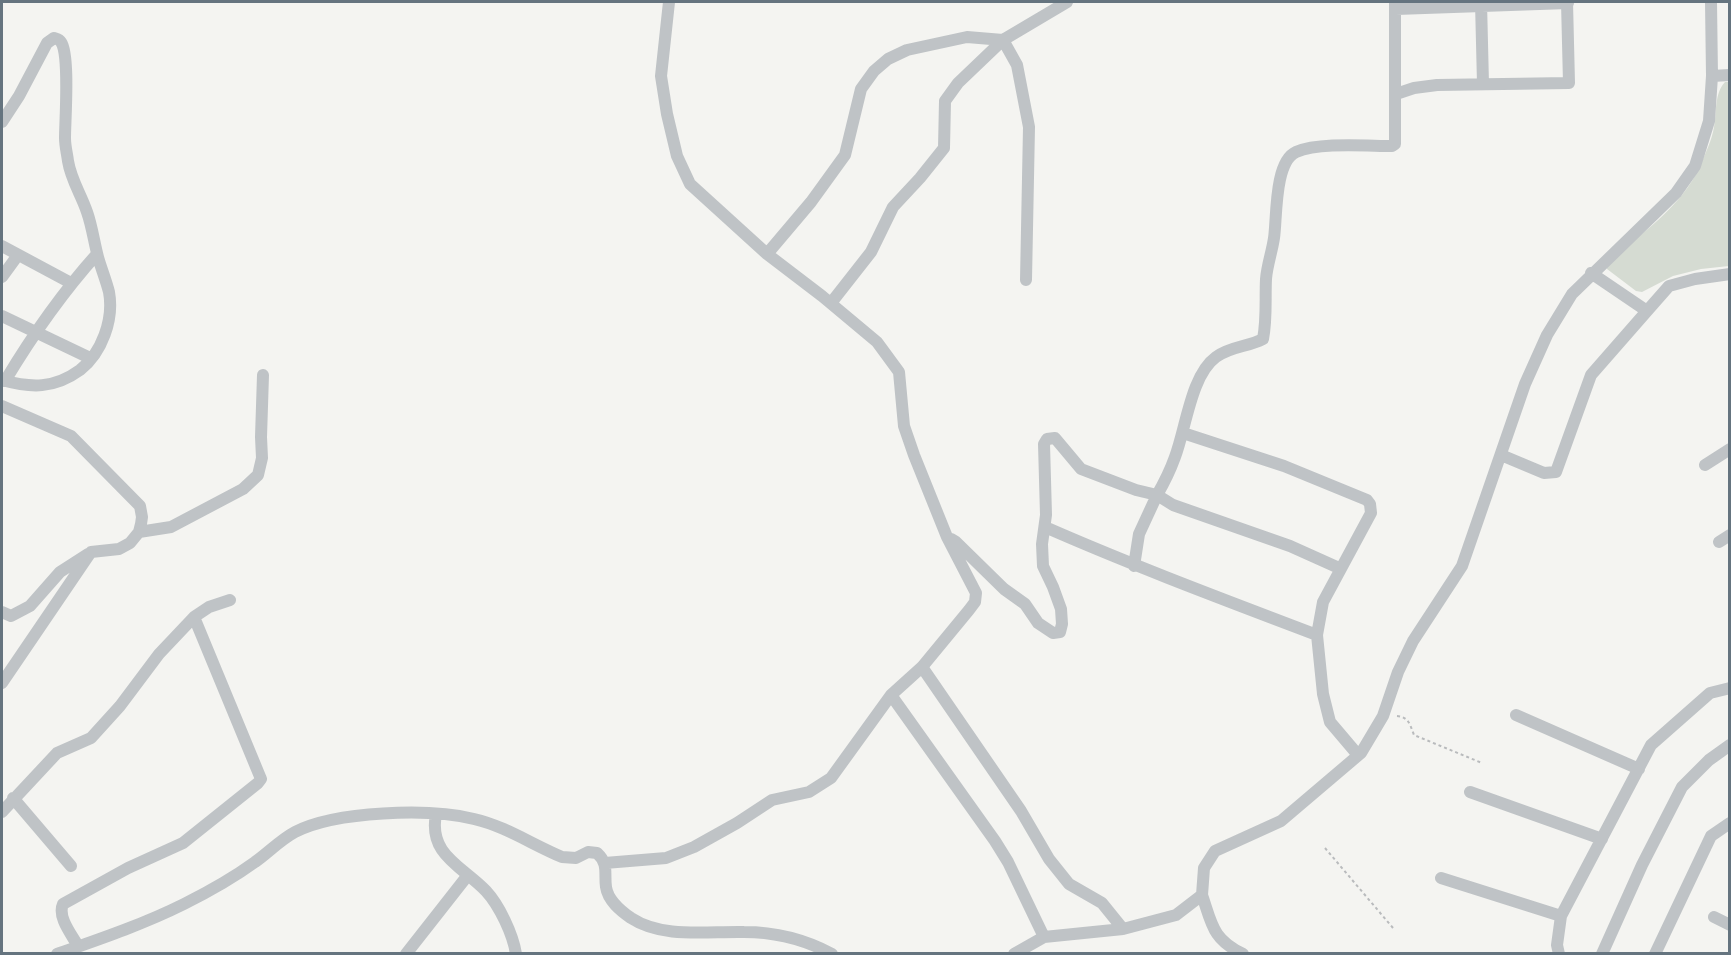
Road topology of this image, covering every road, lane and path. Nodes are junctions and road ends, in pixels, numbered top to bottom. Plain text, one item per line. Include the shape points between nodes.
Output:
1 (669, 2) edge
2 (1067, 2) edge
3 (1568, 2) edge
4 (1711, 2) edge
5 (1481, 4) edge
6 (1395, 5) edge
7 (1003, 40) junction
8 (1730, 75) edge
9 (1712, 76) junction
10 (1483, 84) junction
11 (1396, 94) junction
12 (2, 122) edge
13 (2, 246) edge
14 (97, 254) junction
15 (766, 254) junction
16 (18, 255) junction
17 (1592, 273) junction
18 (1730, 274) edge
19 (2, 277) edge
20 (1026, 280) dead end
21 (71, 283) junction
22 (831, 303) junction
23 (1647, 311) junction
24 (2, 316) edge
25 (36, 331) junction
26 (90, 358) junction
27 (262, 375) dead end
28 (3, 380) edge
29 (3, 410) edge
30 (1183, 433) junction
31 (1730, 449) edge
32 (1501, 455) junction
33 (1706, 465) dead end
34 (1157, 495) junction
35 (1044, 527) junction
36 (139, 532) junction
37 (1730, 535) edge
38 (947, 537) junction
39 (1719, 542) dead end
40 (91, 552) junction
41 (1134, 566) junction
42 (1339, 568) junction
43 (230, 600) dead end
44 (2, 612) edge
45 (194, 617) junction
46 (1317, 635) junction
47 (922, 667) junction
48 (2, 683) edge
49 (1730, 688) edge
50 (891, 695) junction
51 (1516, 715) dead end
52 (1383, 716) junction
53 (1730, 745) edge
54 (1358, 755) junction
55 (1482, 763) dead end
56 (1639, 769) junction
57 (1470, 792) dead end
58 (13, 798) junction
59 (2, 812) edge
60 (436, 814) junction
61 (1730, 823) edge
62 (1602, 839) junction
63 (1325, 848) dead end
64 (604, 863) junction
65 (71, 866) dead end
66 (468, 875) junction
67 (1441, 878) dead end
68 (1202, 895) junction
69 (1561, 916) junction
70 (1714, 917) dead end
71 (1730, 925) edge
72 (1392, 928) dead end
73 (1123, 929) junction
74 (1044, 937) junction
75 (78, 946) junction
76 (57, 954) edge
77 (406, 954) edge
78 (516, 954) edge
79 (832, 954) edge
80 (1014, 954) edge
81 (1243, 954) edge
82 (1559, 954) edge
83 (1602, 954) edge
84 (1654, 954) edge

1 - 15 street via 662,76 677,156 690,184
2 - 7 street
3 - 5 street
3 - 10 street via 1569,83
4 - 9 street
5 - 6 street
5 - 10 street
6 - 11 street
7 - 15 street via 967,37 907,50 874,71 861,89 845,155
7 - 20 street via 1017,65 1029,127
7 - 22 street via 945,101 944,148 893,207 871,252
8 - 9 street
9 - 17 street via 1709,121 1695,166 1676,193
10 - 11 street via 1437,85
11 - 30 street via 1396,141 1392,146 1330,146 1296,152 1287,159 1276,196 1263,339 1233,348 1206,364
12 - 14 street via 47,43 59,40 63,44 65,69 69,168 87,212
13 - 16 street
14 - 21 street
14 - 26 street via 109,292 109,322 99,348
15 - 22 street
16 - 19 street
16 - 21 street
17 - 23 street
17 - 32 street via 1572,294 1547,335 1525,384
18 - 23 street via 1669,286
21 - 25 street
22 - 38 street via 877,342 899,372 904,426
23 - 32 street via 1591,375 1556,472 1544,473
24 - 25 street
25 - 26 street
25 - 28 street
26 - 28 street via 76,372 47,384 26,386
27 - 36 street via 262,458 258,475 243,489 171,527
29 - 36 street via 71,436 140,506
30 - 34 street
30 - 42 street via 1284,466 1367,500 1371,513
31 - 33 street
32 - 52 street via 1462,566 1413,641
34 - 35 street via 1081,469 1054,438 1047,439 1043,464
34 - 41 street via 1139,534
34 - 42 street via 1173,505 1290,546
35 - 38 street via 1043,567 1061,609 1060,632 1053,633
35 - 41 street
36 - 40 street via 118,549
37 - 39 street
38 - 47 street via 976,593 975,602
40 - 44 street via 60,572 30,606 11,616
40 - 48 street
41 - 46 street
42 - 46 street via 1323,602
43 - 45 street via 208,607
45 - 58 street via 91,738 57,753
45 - 75 street via 261,778 183,843 63,904 60,910
46 - 54 street via 1330,722
47 - 50 street
47 - 73 street via 1021,811 1049,859 1069,884 1102,903
49 - 56 street via 1710,693 1651,745
50 - 64 street via 831,778 809,792 772,800 694,847 666,858
50 - 74 street via 995,841
51 - 56 street
52 - 54 street
52 - 55 path via 1404,716 1414,735
53 - 83 street via 1682,787
54 - 68 street via 1281,821 1215,851 1203,868
56 - 62 street
57 - 62 street
58 - 59 street
58 - 65 street
60 - 64 street via 483,821 562,857 576,858 593,852
60 - 66 street via 434,835 442,852
60 - 75 street via 348,816 311,825 184,904
61 - 84 street via 1711,836
62 - 69 street
63 - 72 path
64 - 79 street via 611,900 633,919 652,928 783,935
66 - 77 street
66 - 78 street via 487,892 498,910
67 - 69 street
68 - 73 street via 1176,915
68 - 81 street via 1215,933
69 - 82 street
70 - 71 street
73 - 74 street
74 - 80 street
75 - 76 street

